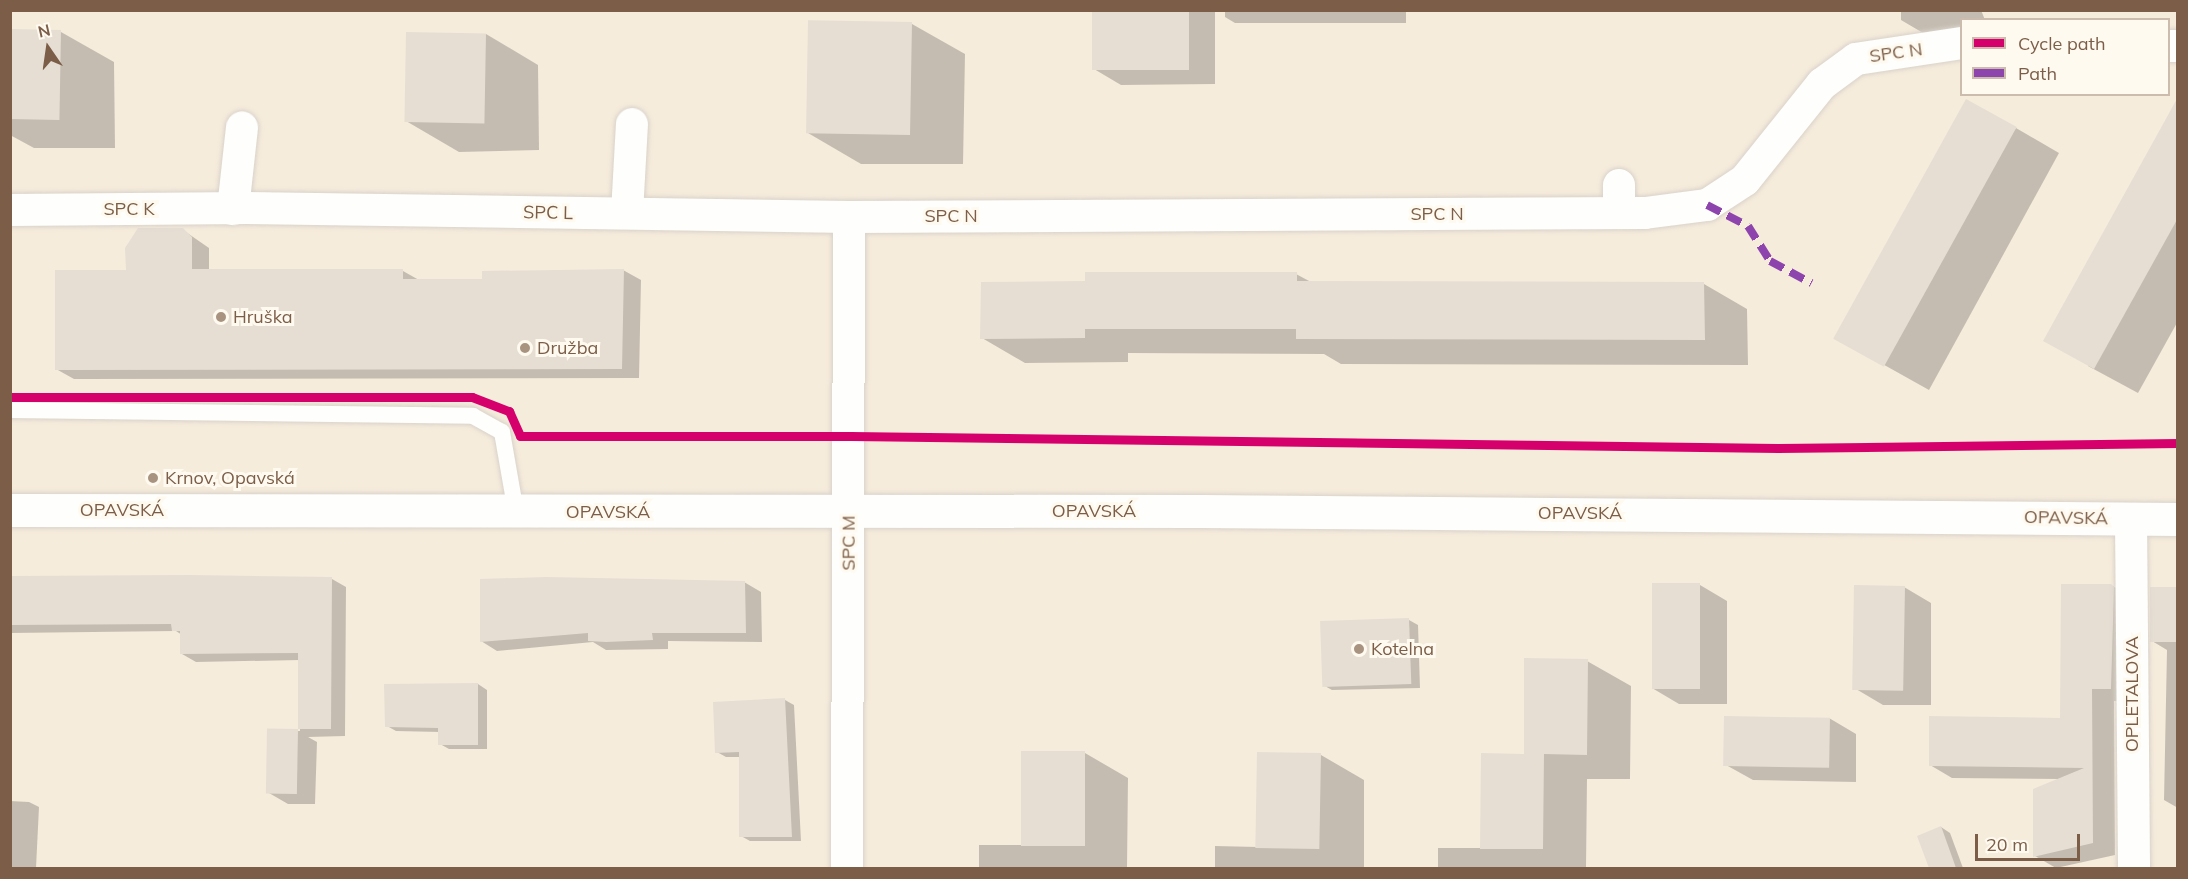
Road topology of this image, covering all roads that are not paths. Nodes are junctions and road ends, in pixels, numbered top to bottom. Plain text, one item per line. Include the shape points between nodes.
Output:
1 (1960, 44) edge
2 (632, 124) dead end
3 (242, 127) dead end
4 (240, 208) junction
5 (10, 210) edge
6 (627, 213) junction
7 (849, 217) junction
8 (10, 410) edge
9 (10, 510) edge
10 (516, 512) junction
11 (849, 512) junction
12 (2130, 519) junction
13 (2178, 519) edge
14 (847, 868) edge
15 (2134, 868) edge

1 - 7 street, SPC N via 1856,59 1822,84 1745,180 1707,205 1619,199
2 - 6 street
3 - 4 street
4 - 5 street, SPC K
4 - 6 street, SPC L
6 - 7 street, SPC L
7 - 11 street, SPC M
8 - 10 lane via 473,416 502,432
9 - 10 main road, OPAVSKÁ
10 - 11 main road, OPAVSKÁ
11 - 12 main road, OPAVSKÁ
11 - 14 street, SPC M
12 - 13 main road, OPAVSKÁ
12 - 15 street, OPLETALOVA

